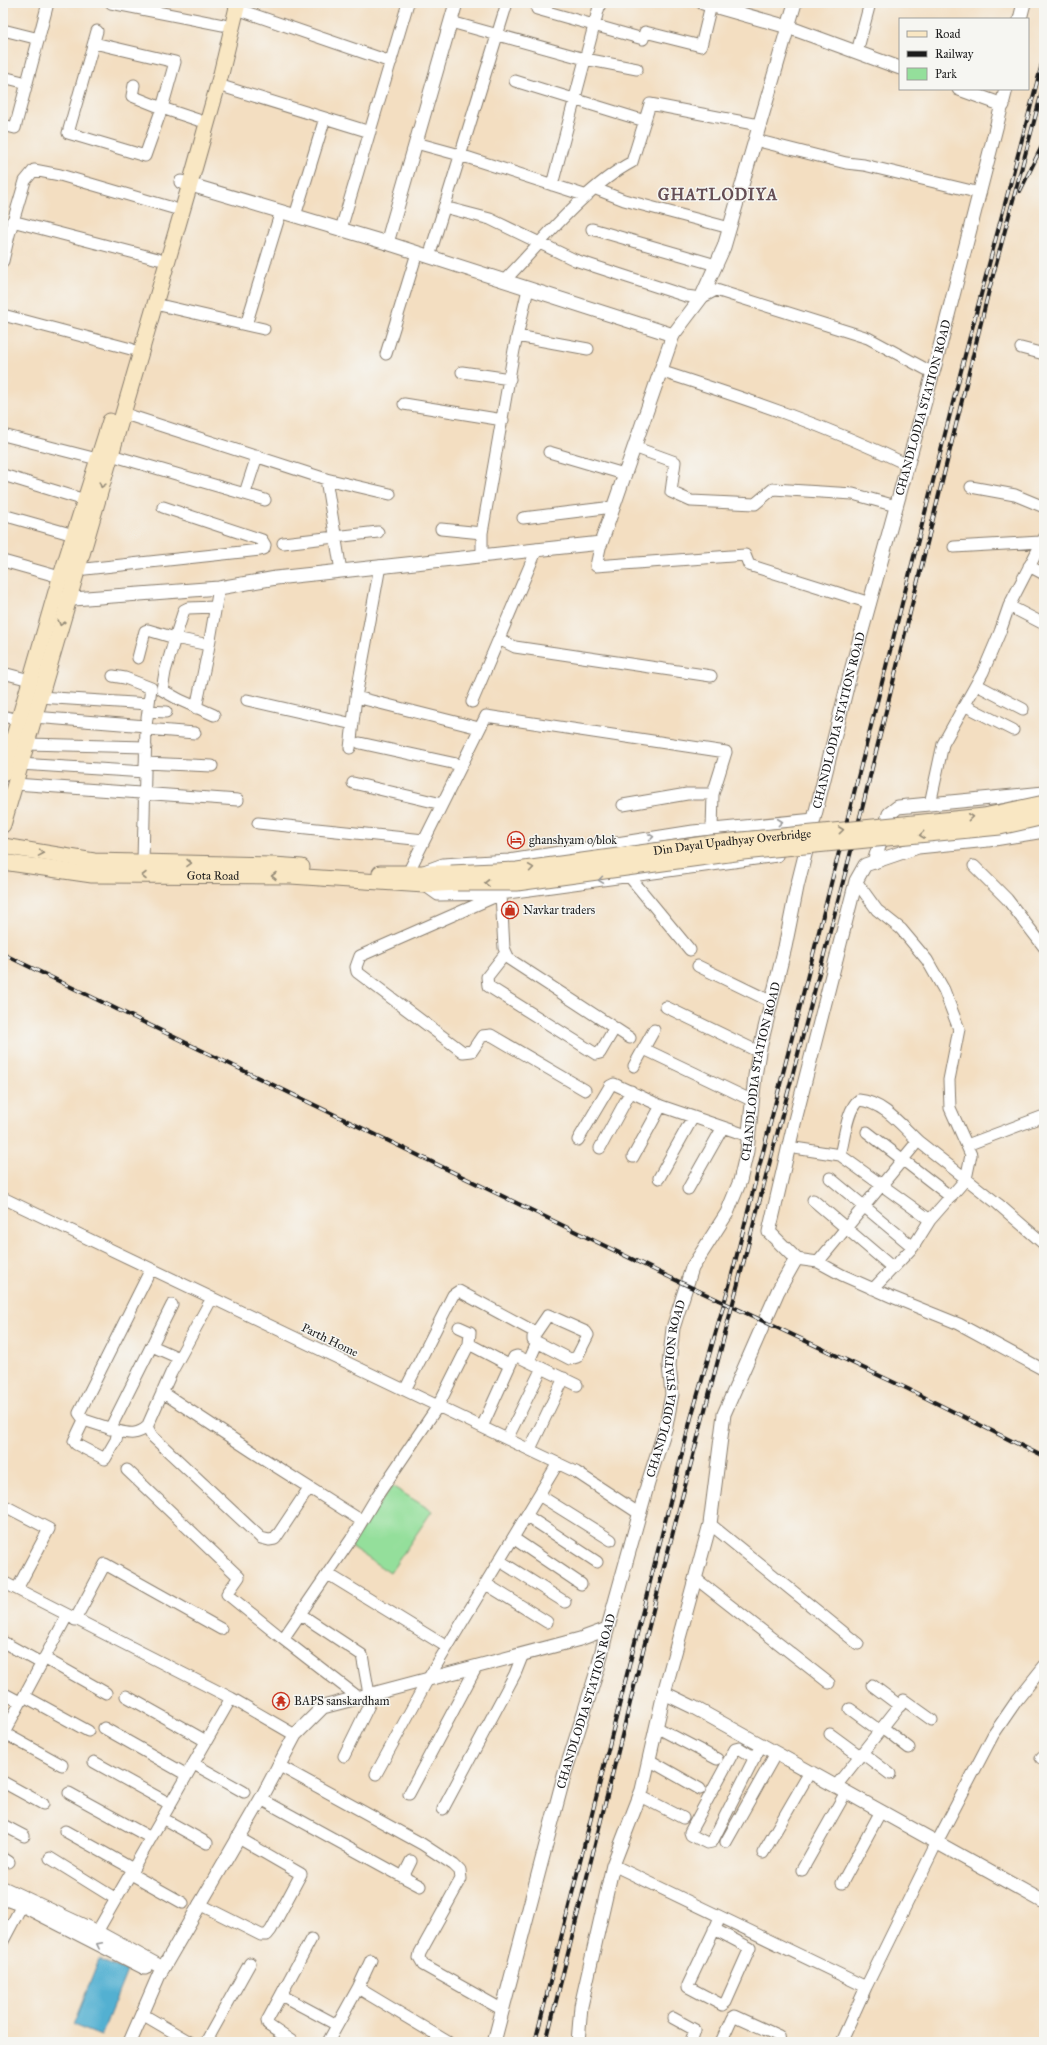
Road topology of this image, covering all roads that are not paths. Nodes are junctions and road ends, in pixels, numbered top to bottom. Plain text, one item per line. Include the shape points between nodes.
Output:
1 (48, 3) edge
2 (111, 3) edge
3 (408, 3) edge
4 (456, 3) edge
5 (507, 3) edge
6 (600, 3) edge
7 (795, 3) edge
8 (870, 3) edge
9 (1024, 3) edge
10 (707, 4) edge
11 (235, 5) edge
12 (537, 9) dead end
13 (1020, 18) edge
14 (451, 22) junction
15 (223, 25) junction
16 (594, 26) junction
17 (788, 28) junction
18 (3, 30) edge
19 (97, 31) dead end
20 (497, 36) junction
21 (39, 39) junction
22 (94, 43) junction
23 (857, 52) junction
24 (585, 59) junction
25 (391, 62) junction
26 (899, 68) edge
27 (637, 69) dead end
28 (3, 77) edge
29 (515, 81) dead end
30 (27, 83) junction
31 (134, 85) dead end
32 (218, 85) junction
33 (962, 90) edge
34 (1006, 90) edge
35 (575, 99) junction
36 (1003, 105) junction
37 (162, 108) junction
38 (325, 118) junction
39 (198, 120) junction
40 (645, 121) junction
41 (3, 125) edge
42 (759, 125) junction
43 (370, 132) junction
44 (755, 140) junction
45 (416, 143) junction
46 (460, 155) junction
47 (186, 183) junction
48 (552, 185) junction
49 (596, 189) junction
50 (980, 192) junction
51 (587, 196) junction
52 (444, 207) junction
53 (173, 208) junction
54 (281, 212) junction
55 (295, 216) junction
56 (12, 221) junction
57 (730, 228) junction
58 (341, 229) junction
59 (592, 230) dead end
60 (6, 234) edge
61 (387, 243) junction
62 (541, 243) junction
63 (423, 255) junction
64 (158, 258) junction
65 (3, 261) edge
66 (716, 265) junction
67 (504, 281) junction
68 (528, 289) junction
69 (700, 298) junction
70 (155, 304) junction
71 (3, 315) edge
72 (246, 324) junction
73 (264, 330) dead end
74 (673, 335) junction
75 (517, 336) junction
76 (1021, 348) dead end
77 (131, 349) junction
78 (588, 349) dead end
79 (386, 354) dead end
80 (1044, 354) edge
81 (660, 371) junction
82 (462, 372) dead end
83 (933, 373) junction
84 (510, 379) junction
85 (404, 404) dead end
86 (122, 413) junction
87 (503, 420) junction
88 (3, 435) edge
89 (634, 448) junction
90 (549, 452) dead end
91 (257, 456) junction
92 (106, 459) junction
93 (908, 465) junction
94 (624, 474) junction
95 (3, 475) edge
96 (326, 479) junction
97 (971, 487) dead end
98 (245, 493) junction
99 (390, 494) dead end
100 (85, 500) junction
101 (264, 500) dead end
102 (896, 506) junction
103 (163, 507) dead end
104 (613, 507) junction
105 (1044, 507) edge
106 (3, 515) edge
107 (523, 518) dead end
108 (441, 529) dead end
109 (378, 532) dead end
110 (482, 533) junction
111 (74, 535) junction
112 (335, 536) junction
113 (1042, 540) edge
114 (283, 542) dead end
115 (601, 542) junction
116 (954, 547) dead end
117 (537, 549) junction
118 (482, 555) junction
119 (3, 561) edge
120 (380, 566) junction
121 (1029, 566) junction
122 (76, 570) junction
123 (341, 571) junction
124 (1044, 574) edge
125 (60, 577) junction
126 (219, 588) junction
127 (60, 600) junction
128 (870, 603) junction
129 (1009, 606) junction
130 (216, 607) junction
131 (1044, 624) edge
132 (175, 638) junction
133 (499, 639) junction
134 (209, 645) junction
135 (138, 658) dead end
136 (3, 673) edge
137 (113, 676) dead end
138 (712, 676) dead end
139 (30, 680) junction
140 (977, 685) junction
141 (356, 697) junction
142 (39, 698) junction
143 (247, 700) dead end
144 (472, 702) dead end
145 (966, 706) junction
146 (148, 708) junction
147 (196, 708) junction
148 (1023, 709) dead end
149 (166, 712) dead end
150 (214, 715) dead end
151 (3, 716) edge
152 (34, 717) junction
153 (19, 720) junction
154 (353, 724) junction
155 (146, 728) junction
156 (479, 728) junction
157 (1013, 730) dead end
158 (195, 733) dead end
159 (27, 744) junction
160 (146, 747) junction
161 (20, 764) junction
162 (461, 765) junction
163 (212, 766) dead end
164 (145, 767) junction
165 (3, 774) edge
166 (353, 783) dead end
167 (15, 784) junction
168 (144, 793) junction
169 (1044, 793) edge
170 (713, 794) junction
171 (238, 800) dead end
172 (1044, 803) edge
173 (442, 804) junction
174 (930, 804) junction
175 (623, 805) dead end
176 (1044, 817) edge
177 (814, 819) junction
178 (258, 823) dead end
179 (3, 825) edge
180 (712, 829) junction
181 (1044, 831) edge
182 (424, 840) junction
183 (626, 841) junction
184 (3, 846) edge
185 (806, 852) junction
186 (3, 862) edge
187 (143, 862) junction
188 (874, 862) junction
189 (974, 866) dead end
190 (629, 876) junction
191 (417, 877) junction
192 (454, 878) junction
193 (856, 881) junction
194 (501, 894) junction
195 (1044, 947) edge
196 (690, 950) dead end
197 (505, 954) junction
198 (698, 966) dead end
199 (772, 1002) junction
200 (666, 1007) dead end
201 (614, 1029) junction
202 (654, 1030) dead end
203 (630, 1038) dead end
204 (644, 1049) junction
205 (759, 1052) junction
206 (634, 1066) dead end
207 (585, 1090) dead end
208 (631, 1091) junction
209 (753, 1102) junction
210 (662, 1106) junction
211 (1044, 1116) edge
212 (694, 1117) junction
213 (723, 1127) junction
214 (868, 1132) dead end
215 (749, 1136) junction
216 (578, 1140) dead end
217 (918, 1141) junction
218 (967, 1145) junction
219 (788, 1147) junction
220 (600, 1148) dead end
221 (840, 1155) junction
222 (632, 1157) dead end
223 (903, 1158) junction
224 (659, 1178) dead end
225 (830, 1178) dead end
226 (966, 1179) junction
227 (882, 1185) junction
228 (688, 1189) dead end
229 (951, 1196) junction
230 (3, 1198) edge
231 (813, 1200) dead end
232 (865, 1205) junction
233 (930, 1220) junction
234 (846, 1229) junction
235 (1044, 1244) edge
236 (913, 1247) junction
237 (796, 1259) junction
238 (818, 1262) junction
239 (893, 1268) junction
240 (151, 1269) junction
241 (873, 1289) junction
242 (212, 1298) junction
243 (172, 1305) dead end
244 (459, 1327) dead end
245 (533, 1330) dead end
246 (537, 1343) junction
247 (469, 1344) junction
248 (152, 1346) junction
249 (179, 1358) junction
250 (529, 1362) junction
251 (511, 1363) junction
252 (542, 1368) junction
253 (1044, 1370) edge
254 (564, 1378) junction
255 (577, 1385) dead end
256 (405, 1390) junction
257 (162, 1392) junction
258 (438, 1406) junction
259 (84, 1420) junction
260 (147, 1427) junction
261 (482, 1427) junction
262 (114, 1430) junction
263 (508, 1439) junction
264 (530, 1449) junction
265 (558, 1463) junction
266 (127, 1470) dead end
267 (310, 1488) junction
268 (539, 1496) junction
269 (3, 1505) edge
270 (640, 1514) junction
271 (527, 1516) junction
272 (362, 1521) junction
273 (710, 1524) junction
274 (513, 1538) junction
275 (611, 1540) dead end
276 (500, 1561) junction
277 (597, 1562) dead end
278 (328, 1574) junction
279 (695, 1578) junction
280 (3, 1582) edge
281 (486, 1584) junction
282 (581, 1584) dead end
283 (17, 1589) junction
284 (565, 1602) dead end
285 (300, 1614) junction
286 (71, 1618) junction
287 (547, 1622) dead end
288 (221, 1629) dead end
289 (607, 1629) junction
290 (283, 1639) junction
291 (3, 1642) edge
292 (858, 1644) dead end
293 (447, 1647) junction
294 (523, 1654) junction
295 (43, 1661) junction
296 (477, 1666) junction
297 (1044, 1666) edge
298 (428, 1679) junction
299 (829, 1683) dead end
300 (872, 1685) dead end
301 (3, 1693) edge
302 (106, 1693) dead end
303 (664, 1693) junction
304 (126, 1696) dead end
305 (364, 1696) junction
306 (231, 1698) junction
307 (22, 1699) junction
308 (900, 1706) junction
309 (850, 1709) dead end
310 (932, 1720) dead end
311 (656, 1727) junction
312 (5, 1728) edge
313 (104, 1728) dead end
314 (881, 1729) junction
315 (88, 1731) dead end
316 (830, 1734) dead end
317 (295, 1735) junction
318 (206, 1741) junction
319 (761, 1745) junction
320 (909, 1748) dead end
321 (776, 1753) junction
322 (861, 1755) junction
323 (344, 1756) dead end
324 (755, 1758) junction
325 (649, 1760) junction
326 (717, 1760) dead end
327 (94, 1762) dead end
328 (194, 1764) junction
329 (62, 1765) dead end
330 (278, 1765) junction
331 (810, 1772) junction
332 (376, 1774) dead end
333 (890, 1774) dead end
334 (187, 1775) junction
335 (3, 1782) edge
336 (700, 1789) dead end
337 (841, 1789) junction
338 (244, 1792) dead end
339 (69, 1793) dead end
340 (409, 1794) dead end
341 (640, 1796) junction
342 (261, 1799) junction
343 (44, 1804) dead end
344 (170, 1804) junction
345 (443, 1809) dead end
346 (881, 1811) junction
347 (162, 1818) junction
348 (684, 1818) dead end
349 (3, 1825) edge
350 (65, 1831) dead end
351 (24, 1836) dead end
352 (237, 1837) junction
353 (151, 1838) junction
354 (726, 1842) dead end
355 (937, 1842) junction
356 (207, 1843) dead end
357 (763, 1853) dead end
358 (50, 1858) dead end
359 (411, 1861) dead end
360 (613, 1866) junction
361 (802, 1870) dead end
362 (132, 1871) junction
363 (403, 1877) junction
364 (842, 1883) dead end
365 (420, 1886) dead end
366 (3, 1888) edge
367 (3, 1898) edge
368 (116, 1899) junction
369 (1044, 1902) edge
370 (183, 1903) dead end
371 (199, 1904) junction
372 (22, 1905) junction
373 (720, 1917) junction
374 (714, 1929) junction
375 (97, 1932) junction
376 (311, 1939) dead end
377 (3, 1940) edge
378 (371, 1960) dead end
379 (250, 1963) dead end
380 (161, 1971) junction
381 (866, 1987) junction
382 (358, 1988) junction
383 (281, 1995) junction
384 (503, 2010) junction
385 (142, 2014) junction
386 (673, 2018) dead end
387 (338, 2025) junction
388 (725, 2041) edge
389 (130, 2042) edge
390 (190, 2042) edge
391 (206, 2042) edge
392 (293, 2042) edge
393 (328, 2042) edge
394 (448, 2042) edge
395 (494, 2042) edge
396 (578, 2042) edge
397 (691, 2042) edge
398 (780, 2042) edge
399 (841, 2042) edge

1 - 21 street
2 - 15 street
3 - 25 street
4 - 14 street
5 - 20 street
6 - 16 street
7 - 17 street
8 - 23 street
9 - 13 street
10 - 16 street via 701,46 644,32 643,39
10 - 17 street
11 - 15 main road
11 - 25 street
11 - 32 main road
12 - 16 street
14 - 20 street
14 - 45 street
15 - 39 main road
16 - 24 street
17 - 23 street
17 - 42 street
18 - 21 street
19 - 22 street
20 - 24 street
20 - 46 street
21 - 30 street
22 - 37 street via 175,62
22 - 37 street via 68,133 145,156
23 - 26 street
24 - 27 street
24 - 35 street
25 - 43 street
28 - 30 street
29 - 35 street
30 - 41 street via 15,128
31 - 37 street via 132,96
32 - 38 street
32 - 47 main road
33 - 36 street
34 - 36 street, CHANDLODIA STATION ROAD
35 - 40 street
35 - 48 street
36 - 50 street, CHANDLODIA STATION ROAD
37 - 39 street
38 - 43 street
38 - 55 street
39 - 47 main road
40 - 42 street via 650,104
40 - 49 street via 632,162 616,171
42 - 44 street
43 - 58 street
44 - 50 street
44 - 57 street
45 - 46 street
45 - 61 street
46 - 48 street
46 - 52 street
47 - 53 main road
47 - 54 street
47 - 70 main road
48 - 51 street
49 - 51 street
49 - 57 street via 624,200
50 - 83 street, CHANDLODIA STATION ROAD
51 - 62 street
52 - 62 street via 490,219
52 - 63 street
53 - 56 street via 60,175 34,170 25,181
53 - 64 main road
54 - 55 street
54 - 72 street
55 - 58 street
56 - 60 street
56 - 64 street
57 - 66 street
58 - 61 street
59 - 66 street
60 - 65 street
61 - 63 street
62 - 67 street
62 - 69 street via 575,260 686,296
63 - 67 street
63 - 79 street
64 - 77 main road
66 - 69 street
67 - 68 street
68 - 74 street
68 - 75 street
69 - 74 street
69 - 83 street via 716,290 868,338
70 - 72 street
70 - 86 main road
71 - 77 street
72 - 73 street
74 - 81 street
75 - 78 street
75 - 84 street
76 - 80 street
77 - 92 main road
81 - 89 street
81 - 93 street via 761,404
82 - 84 street
83 - 93 street, CHANDLODIA STATION ROAD
84 - 87 street
85 - 87 street
86 - 91 street
86 - 92 main road
87 - 110 street
88 - 92 street
89 - 94 street
89 - 102 street via 674,462 671,492 691,501 755,504 773,489 853,494
90 - 94 street
91 - 96 street
91 - 98 street
92 - 98 street
92 - 100 main road
92 -> 122 main road
93 - 102 street, CHANDLODIA STATION ROAD
94 - 104 street
95 - 100 street
96 - 99 street
96 - 112 street
97 - 105 street via 1014,495
98 - 101 street
100 - 111 main road
102 - 128 street, CHANDLODIA STATION ROAD
103 - 122 street via 262,540 264,548
104 - 107 street
104 - 115 street
106 - 111 street
108 - 110 street
109 - 112 street
110 - 118 street
111 - 125 main road
112 - 114 street
112 - 123 street
113 - 116 street
113 - 121 street
115 - 117 street
115 - 128 street via 596,566 745,555 749,566
117 - 118 street
117 - 133 street
118 - 120 street
119 - 125 street
120 - 123 street
120 - 141 street
121 - 124 street
121 - 129 street
122 - 127 main road
123 - 126 street via 276,578
125 - 127 main road
126 - 127 street
126 - 130 street
127 - 139 main road
127 -> 142 main road
128 - 177 street, CHANDLODIA STATION ROAD
129 - 131 street
129 - 140 street
130 - 132 street via 184,610
130 - 134 street
132 - 134 street
132 - 135 street via 145,631
132 - 147 street via 162,690
133 - 138 street via 515,647
133 - 144 street
134 - 147 street
136 - 139 street
137 - 146 street via 151,688
139 - 153 main road
140 - 145 street
140 - 148 street
141 - 154 street
141 - 156 street
142 - 146 street
142 - 152 main road
143 - 154 street
145 - 157 street
145 - 174 street via 944,744
146 - 149 street
146 - 155 street
147 - 150 street
151 - 153 street
152 - 155 street
152 - 159 main road
153 - 165 main road
154 - 162 street via 355,745
155 - 158 street
155 - 160 street
156 - 162 street
156 - 170 street via 486,716 726,752
159 - 160 street
159 - 161 main road
160 - 164 street
161 - 164 street
161 - 167 main road
162 - 173 street
163 - 164 street
164 - 168 street
166 - 173 street
167 - 168 street
167 - 179 main road
168 - 171 street
168 - 187 street
169 - 174 street
170 - 175 street via 687,794
170 - 180 street
192 -> 172 main road, Din Dayal Upadhyay Overbridge, bridge via 712,843 984,816
173 - 182 street
174 - 188 street via 898,807 889,814
176 -> 192 main road, Din Dayal Upadhyay Overbridge, bridge via 1000,827 743,852 516,883
180 -> 177 street
177 - 185 street, CHANDLODIA STATION ROAD
178 - 182 street
183 -> 180 street
181 - 188 street via 918,848
182 - 191 street
183 - 190 street
183 - 191 street via 509,860 443,864
184 -> 187 main road, Gota Road via 94,861
185 - 190 street
185 - 199 street, CHANDLODIA STATION ROAD
191 -> 186 main road, Gota Road via 92,874
187 -> 191 main road, Gota Road via 274,865
188 - 193 street via 865,865
189 - 195 street via 1007,899
190 -> 194 street
190 - 196 street
191 - 192 main road, Din Dayal Upadhyay Overbridge
191 - 194 street via 438,895
193 - 218 street via 877,910 901,929 927,960 944,990 959,1029 949,1080 950,1108
193 - 219 street
194 - 197 street
194 - 207 street via 360,956 357,972 463,1052 472,1051 482,1036 491,1035
197 - 201 street
197 - 201 street via 487,977 488,986 596,1054 600,1053
198 - 199 street
199 - 205 street, CHANDLODIA STATION ROAD
200 - 205 street
201 - 203 street
202 - 204 street
204 - 206 street
204 - 209 street
205 - 209 street, CHANDLODIA STATION ROAD
208 - 210 street
208 - 216 street via 617,1084 610,1086
208 - 220 street
209 - 215 street, CHANDLODIA STATION ROAD
210 - 212 street
210 - 222 street
211 - 218 street
212 - 213 street
212 - 224 street
213 - 215 street
213 - 228 street
214 - 223 street
215 - 270 street, CHANDLODIA STATION ROAD via 740,1182 727,1213 692,1268 673,1328 669,1365 672,1394 666,1426
217 - 221 street via 892,1115 859,1100 851,1110
217 - 223 street
217 - 226 street
218 - 226 street via 971,1155
219 - 221 street
219 - 237 street via 769,1232
221 - 227 street
223 - 227 street
223 - 229 street
225 - 232 street
226 - 229 street
226 - 235 street
227 - 232 street
227 - 233 street
229 - 233 street
230 - 240 street, Parth Home
231 - 234 street
232 - 234 street
232 - 236 street
233 - 236 street
234 - 238 street
234 - 239 street
236 - 239 street
237 - 238 street
237 - 273 street via 778,1291 724,1414
238 - 241 street
239 - 241 street
240 - 242 street, Parth Home
240 - 259 street via 79,1413
241 - 253 street via 958,1324
242 - 249 street
242 - 256 street, Parth Home
243 - 248 street
244 - 247 street via 470,1332
245 - 256 street via 459,1291 454,1295
246 - 246 street via 533,1337 548,1314 588,1335 574,1359
246 - 250 street
247 - 251 street via 507,1364
247 - 258 street
248 - 249 street
248 - 262 street
249 - 257 street
250 - 251 street via 518,1356 514,1357
250 - 252 street
251 - 261 street
252 - 254 street
252 - 263 street
254 - 255 street
254 - 264 street
256 - 258 street, Parth Home
257 - 260 street
257 - 267 street
258 - 261 street, Parth Home
258 - 272 street
259 - 262 street
259 - 262 street via 74,1441 103,1459 108,1457
260 - 262 street via 139,1433 130,1434
260 - 267 street via 152,1436 262,1538 275,1539
261 - 263 street, Parth Home
263 - 264 street, Parth Home
264 - 265 street, Parth Home
265 - 268 street
265 - 270 street, Parth Home
266 - 290 street via 239,1578 227,1594
267 - 272 street
268 - 271 street
268 - 275 street
269 - 283 street via 49,1528
270 - 289 street, CHANDLODIA STATION ROAD
271 - 274 street
271 - 277 street
272 - 278 street
273 - 279 street
273 - 292 street
274 - 276 street
274 - 282 street
276 - 281 street
276 - 284 street
278 - 285 street
278 - 293 street
279 - 299 street
279 - 303 street
280 - 283 street
281 - 287 street
281 - 293 street
283 - 286 street
285 - 290 street
285 - 305 street via 362,1655
286 - 288 street via 105,1564
286 - 295 street
286 - 306 street
289 - 294 street
289 - 384 street, CHANDLODIA STATION ROAD via 598,1668 564,1776 533,1889
290 - 305 street
291 - 295 street
293 - 298 street
294 - 296 street
294 - 345 street via 515,1674
295 - 302 street
295 - 307 street
296 - 298 street
296 - 340 street
297 - 355 street via 993,1735
298 - 305 street
298 - 332 street
300 - 308 street
301 - 307 street
303 - 311 street
303 - 319 street
304 - 318 street
305 - 317 street via 323,1707
305 - 323 street via 368,1711
306 - 317 street
306 - 318 street
307 - 312 street
307 - 315 street
308 - 310 street via 904,1700 907,1701
308 - 314 street
309 - 314 street
311 - 325 street
311 - 326 street
312 - 329 street
313 - 334 street
314 - 320 street
314 - 322 street
316 - 322 street
317 - 330 street
318 - 328 street
319 - 321 street
319 - 324 street
321 - 331 street
321 - 354 street
322 - 333 street
322 - 337 street
324 - 324 street via 712,1842 707,1843 691,1835 690,1832 735,1749 739,1748
325 - 336 street
325 - 341 street
327 - 344 street
328 - 334 street
328 - 338 street
330 - 342 street
330 - 384 street via 422,1844 460,1871 461,1879 419,1958 423,1965
331 - 337 street
331 - 357 street
334 - 344 street
335 - 343 street
337 - 346 street
337 - 361 street
339 - 353 street
341 - 348 street
341 - 360 street
342 - 352 street
342 - 363 street
344 - 347 street
346 - 355 street
346 - 364 street
347 - 353 street
347 - 356 street
349 - 351 street
350 - 362 street
352 - 371 street
352 - 371 street via 301,1874 271,1930 267,1935 261,1935
353 - 362 street
355 - 369 street
355 - 381 street
358 - 368 street
359 - 363 street
360 - 373 street
360 - 396 street via 581,2006
362 - 368 street
362 - 370 street
363 - 365 street
366 - 375 street
367 - 372 street
368 - 375 street
371 - 380 street
372 - 377 street
380 -> 372 street
373 - 374 street
373 - 381 street
374 - 374 street via 688,1987 722,2005 726,2002 750,1948
375 - 380 street
376 - 383 street
378 - 382 street
379 - 391 street
380 - 385 street
381 - 399 street
382 - 387 street
382 - 394 street
383 - 387 street
383 - 392 street via 267,2021 268,2025
384 - 395 street, CHANDLODIA STATION ROAD
385 - 389 street
385 - 390 street
386 - 397 street via 695,2030
387 - 393 street
388 - 398 street via 732,2018 735,2016 779,2036

